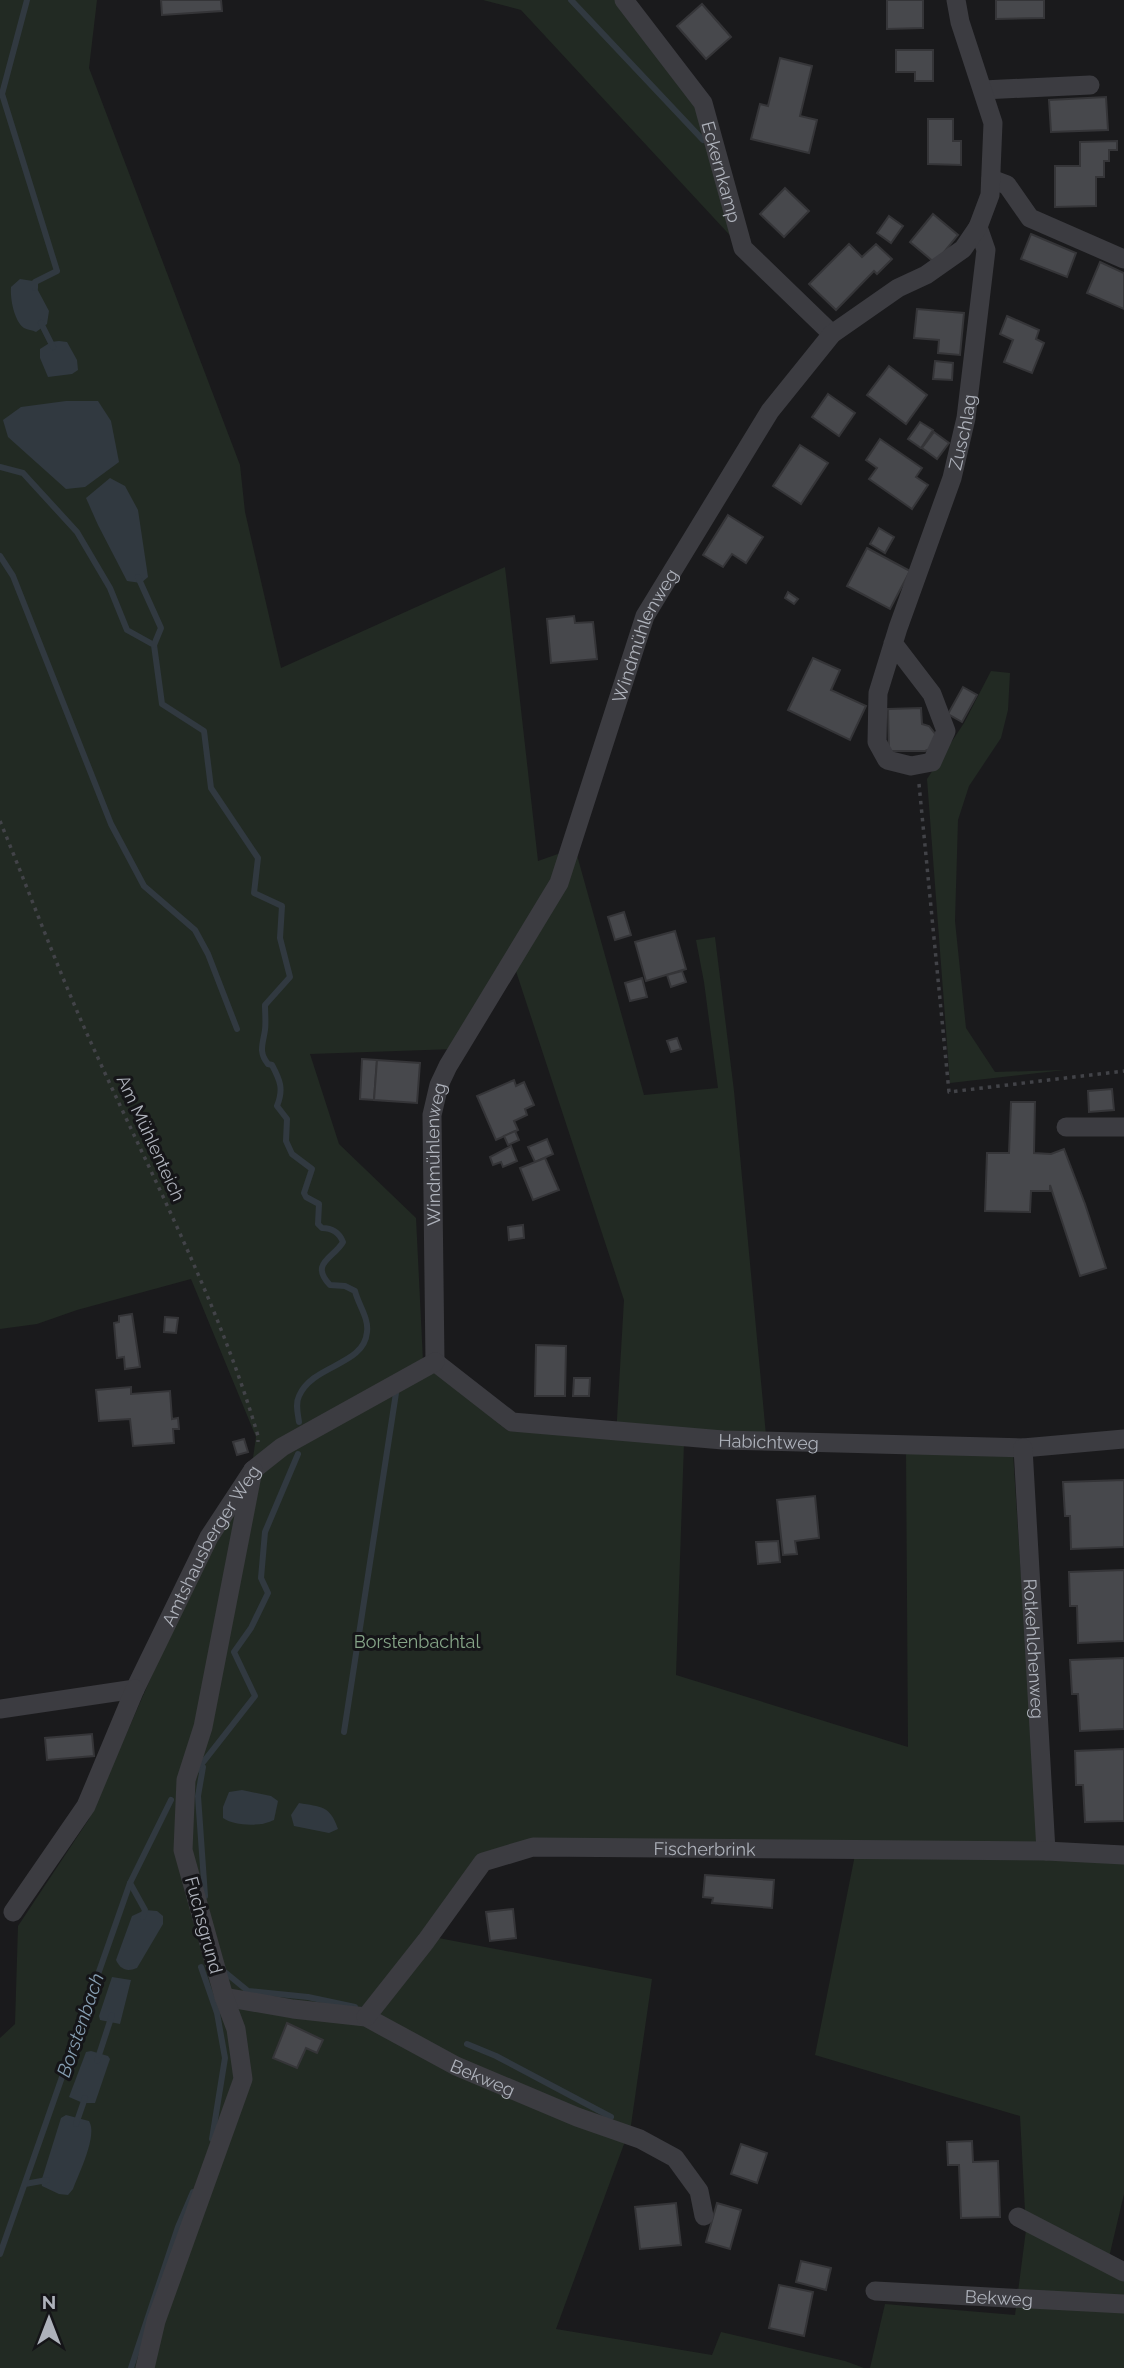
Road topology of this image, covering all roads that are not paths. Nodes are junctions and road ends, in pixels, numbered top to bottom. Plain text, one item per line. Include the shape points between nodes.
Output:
1 (624, 0) edge
2 (956, 0) edge
3 (1090, 85) dead end
4 (983, 90) junction
5 (991, 179) junction
6 (978, 227) junction
7 (1124, 259) edge
8 (832, 334) junction
9 (896, 636) junction
10 (1066, 1127) dead end
11 (1124, 1127) edge
12 (435, 1362) junction
13 (1124, 1439) edge
14 (1023, 1448) junction
15 (253, 1470) junction
16 (135, 1689) junction
17 (0, 1709) edge
18 (1046, 1851) junction
19 (1124, 1855) edge
20 (13, 1912) dead end
21 (224, 1997) junction
22 (366, 2017) junction
23 (704, 2216) dead end
24 (1018, 2217) dead end
25 (1124, 2272) edge
26 (874, 2291) dead end
27 (1124, 2304) edge
28 (145, 2368) edge

1 - 8 street, Eckernkamp via 703,103 743,248
2 - 4 street, Windmühlenweg
3 - 4 street
4 - 5 street, Windmühlenweg via 993,123
5 - 6 street, Windmühlenweg
5 - 7 street via 1007,185 1030,218
6 - 8 street, Windmühlenweg via 962,248 926,275 898,288
6 - 9 street, Zuschlag via 986,250 966,418 952,478
8 - 12 street, Windmühlenweg via 770,411 645,616 559,883 439,1085 432,1115
9 - 9 street, Zuschlag via 878,693 877,741 887,760 911,766 932,762 946,731 932,694
10 - 11 street
12 - 14 street, Habichtweg via 512,1422 723,1440
12 - 15 street, Amtshausberger Weg via 282,1447
13 - 14 street, Habichtweg
14 - 18 street, Rotkehlchenweg
15 - 16 street, Amtshausberger Weg via 209,1537
15 - 21 street, Fuchsgrund via 203,1727 186,1780 183,1850
16 - 17 street
16 - 20 street, Amtshausberger Weg via 86,1806
18 - 19 street, Fischerbrink
18 - 22 street, Fischerbrink via 533,1847 484,1862
21 - 22 street, Bekweg
21 - 28 street, Fuchsgrund via 236,2029 243,2079 156,2321
22 - 23 street, Bekweg via 456,2066 640,2139 675,2158 699,2191
24 - 25 street
26 - 27 street, Bekweg

